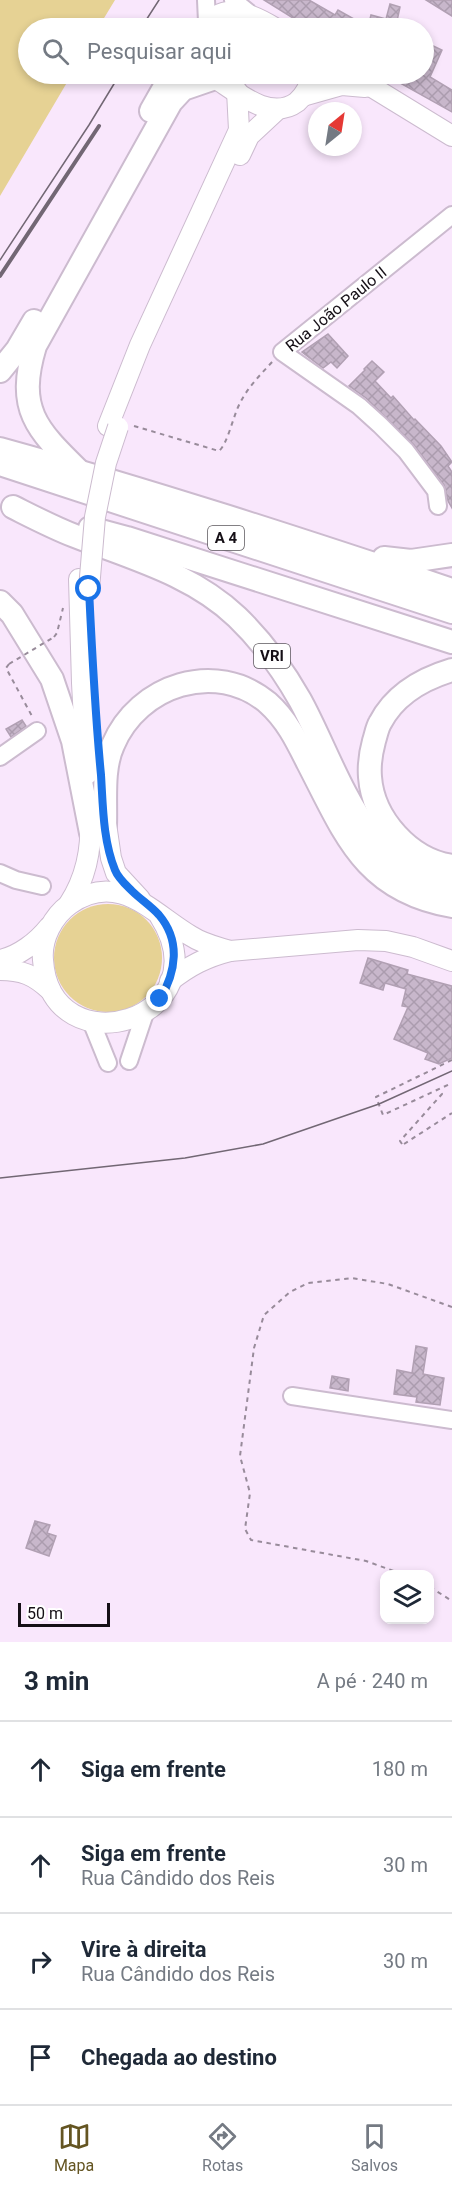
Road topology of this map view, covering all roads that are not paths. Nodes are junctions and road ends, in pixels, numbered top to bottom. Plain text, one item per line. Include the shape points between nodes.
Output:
1 (206, 0) edge
2 (240, 6) edge
3 (205, 18) edge
4 (213, 18) edge
5 (259, 18) edge
6 (166, 84) edge
7 (196, 84) edge
8 (225, 84) edge
9 (311, 84) edge
10 (366, 84) edge
11 (372, 87) junction
12 (237, 92) junction
13 (303, 96) junction
14 (278, 109) junction
15 (452, 136) edge
16 (452, 215) edge
17 (0, 371) edge
18 (116, 424) junction
19 (0, 449) edge
20 (0, 464) edge
21 (79, 471) junction
22 (6, 505) edge
23 (438, 506) dead end
24 (310, 543) junction
25 (452, 555) edge
26 (452, 590) edge
27 (0, 602) edge
28 (452, 612) edge
29 (452, 642) edge
30 (452, 670) edge
31 (37, 731) road end
32 (0, 757) edge
33 (98, 829) junction
34 (452, 866) edge
35 (0, 873) edge
36 (452, 885) edge
37 (42, 886) dead end
38 (141, 901) junction
39 (69, 904) junction
40 (452, 906) edge
41 (159, 915) junction
42 (53, 922) junction
43 (230, 951) junction
44 (0, 960) edge
45 (452, 961) edge
46 (0, 970) edge
47 (170, 981) junction
48 (52, 992) junction
49 (145, 1013) junction
50 (91, 1022) junction
51 (129, 1061) dead end
52 (108, 1063) dead end
53 (292, 1396) dead end
54 (452, 1420) edge

1 - 3 street
2 - 4 main road
2 - 5 main road
6 - 17 highway via 17,350
7 - 21 highway via 171,102 35,346 27,383 33,415 50,442
8 - 12 main road
9 - 13 main road
10 - 11 main road
11 - 13 main road via 342,85
11 - 15 main road
12 - 14 main road via 263,107
12 - 18 main road via 239,130 140,345
13 - 14 main road
14 - 18 main road via 249,136
16 - 23 street, Rua João Paulo II via 282,352 380,425 436,490
18 - 33 main road via 97,461 86,515 82,683
19 - 21 highway
20 - 28 highway, A 4
21 - 24 highway
22 - 29 highway, A 4 via 127,538
22 - 36 highway, VRI via 189,582 237,617 275,659 300,700 362,825 386,854 412,873
24 - 25 highway via 411,561
24 - 26 highway
27 - 33 highway via 12,614 52,679
30 - 34 highway via 431,676 393,703 379,724 370,778 378,807 392,832 416,853
31 - 32 street
33 - 38 main road via 116,873
33 - 39 main road via 80,888
33 - 40 highway via 112,746 123,725 150,699 175,686 196,681 220,682 267,702 289,725 343,831 377,873 405,893
35 - 37 street
38 - 39 main road via 105,892
38 - 41 main road
39 - 42 main road
41 - 43 main road via 199,940
41 - 47 main road via 174,947
42 - 44 main road via 28,946
42 - 48 main road via 42,957
43 - 45 main road via 386,941
43 - 47 main road via 192,964
46 - 48 main road via 25,972
47 - 49 main road via 160,999
48 - 50 main road via 62,1005
49 - 50 main road via 110,1024
49 - 51 street
50 - 52 street
53 - 54 street

